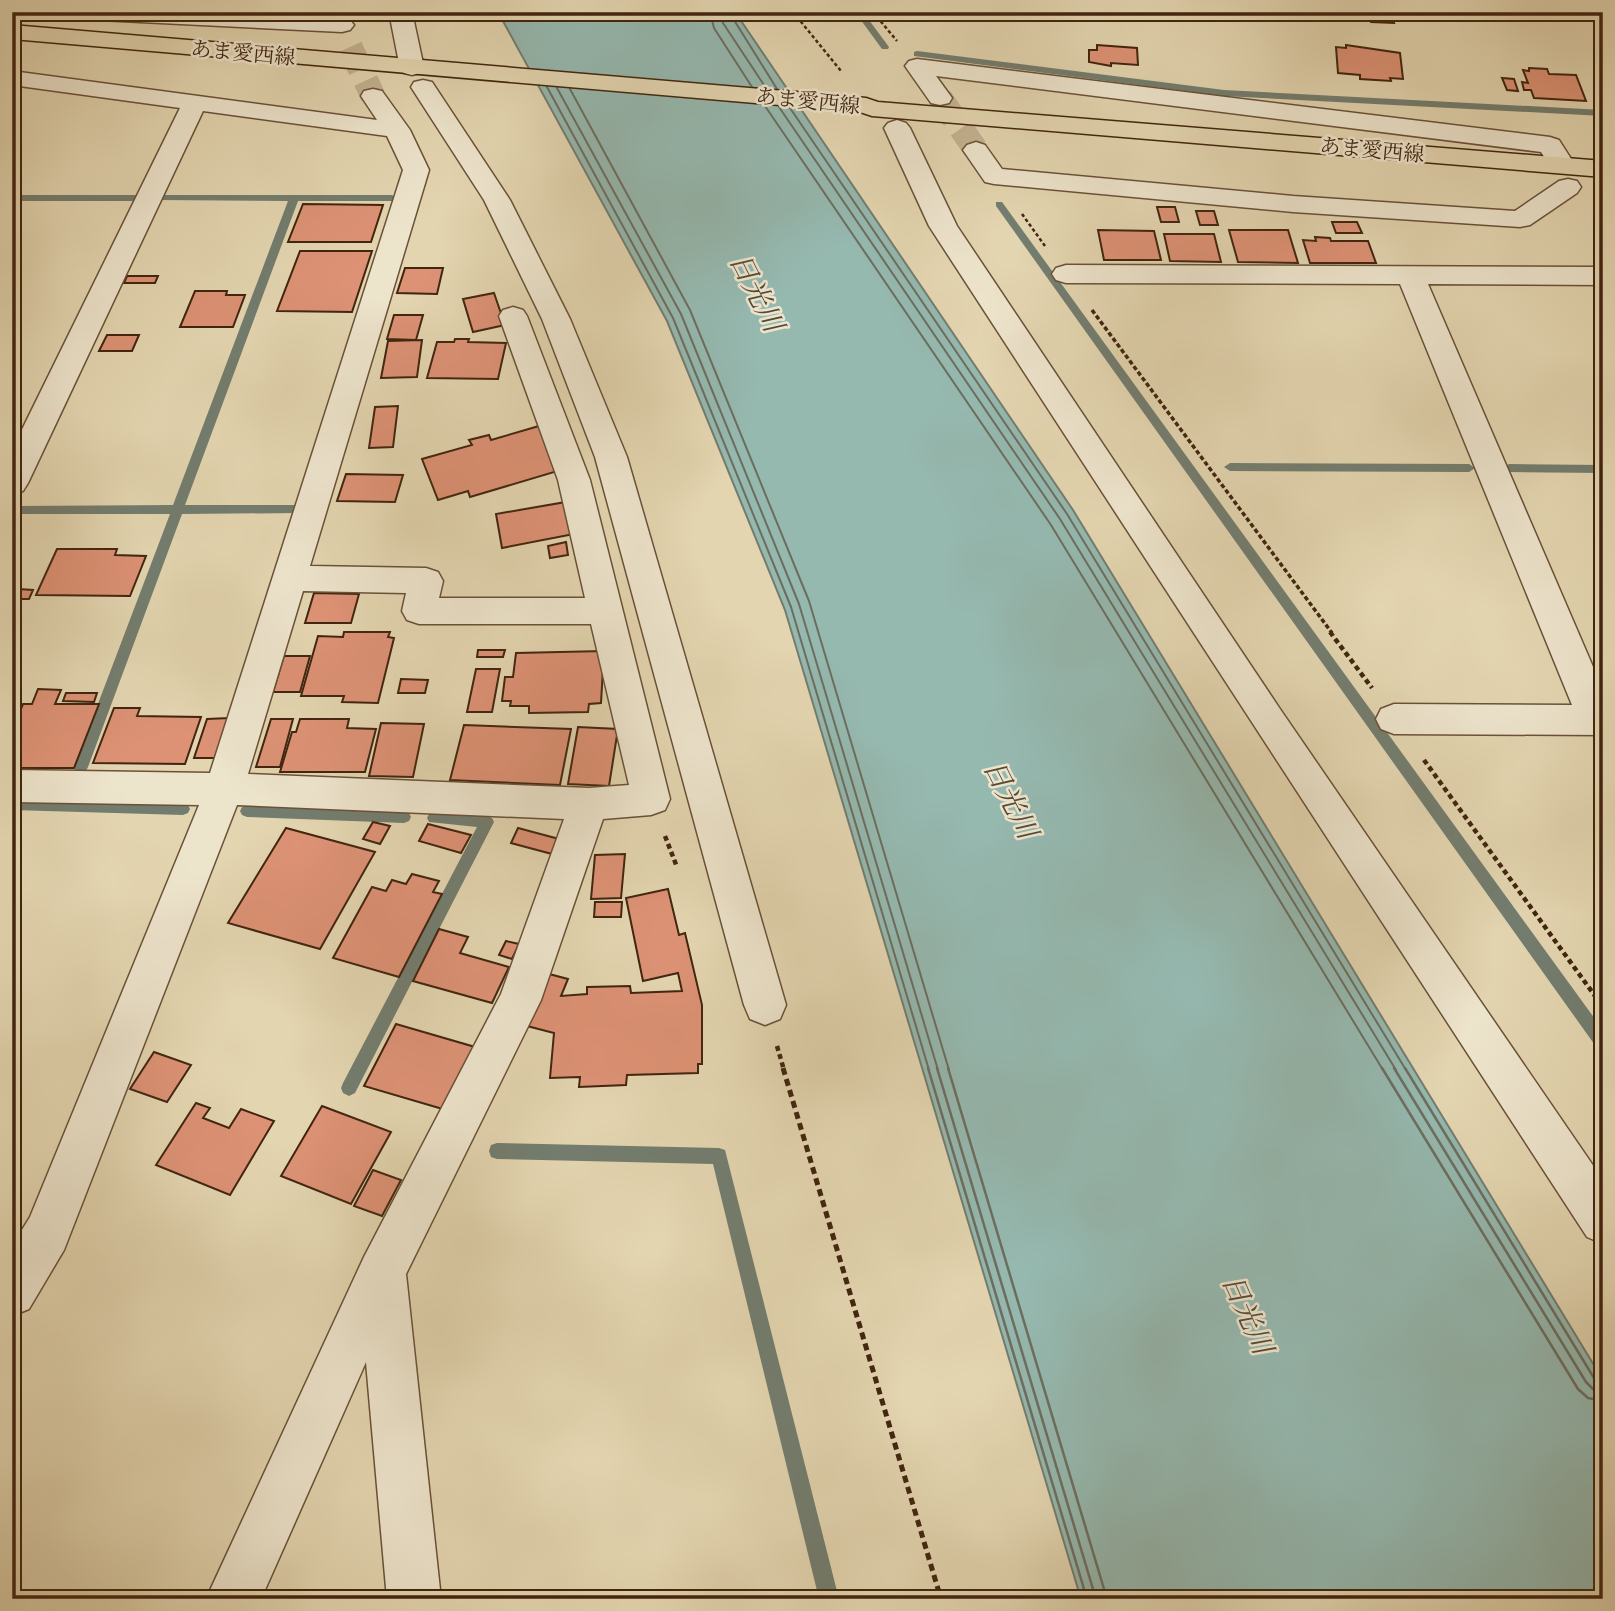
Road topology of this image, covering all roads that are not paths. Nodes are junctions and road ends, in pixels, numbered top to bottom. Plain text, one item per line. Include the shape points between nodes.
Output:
1 (79, 12) edge
2 (400, 12) edge
3 (343, 28) edge
4 (12, 33) edge
5 (12, 50) edge
6 (418, 77) junction
7 (12, 78) edge
8 (373, 96) tunnel mouth
9 (940, 98) tunnel mouth
10 (195, 102) junction
11 (869, 113) junction
12 (897, 128) junction
13 (397, 130) junction
14 (976, 150) tunnel mouth
15 (1603, 169) edge
16 (1565, 176) junction
17 (1603, 190) edge
18 (1066, 274) road end
19 (1411, 276) junction
20 (1603, 276) edge
21 (513, 316) dead end
22 (12, 483) edge
23 (290, 578) junction
24 (605, 611) junction
25 (1394, 719) road end
26 (1600, 720) edge
27 (12, 786) edge
28 (225, 789) junction
29 (589, 804) junction
30 (765, 1004) road end
31 (1603, 1221) edge
32 (382, 1272) junction
33 (12, 1292) edge
34 (233, 1599) edge
35 (414, 1599) edge

1 - 3 street
2 - 6 street
4 - 6 main road, あま愛西線
5 - 6 main road, あま愛西線
6 - 11 main road, あま愛西線
6 - 30 street via 497,200 556,319 611,457
7 - 10 street
8 - 13 street
9 - 16 street via 917,66 1550,145
10 - 13 street
10 - 22 street
11 - 12 main road, あま愛西線
11 - 16 main road, あま愛西線
12 - 16 main road, あま愛西線
12 - 31 street via 943,226
13 - 23 street via 416,170
14 - 16 street via 994,176 1293,204 1520,219
15 - 16 main road, あま愛西線
16 - 17 main road, あま愛西線
18 - 19 street
19 - 20 street
19 - 26 street
21 - 24 street via 574,480
23 - 24 street via 426,581 419,611
23 - 28 street
24 - 29 street via 651,799
25 - 26 street
27 - 28 street
28 - 29 street
28 - 33 street via 47,1233
29 - 32 street via 520,1000
32 - 34 street
32 - 35 street

